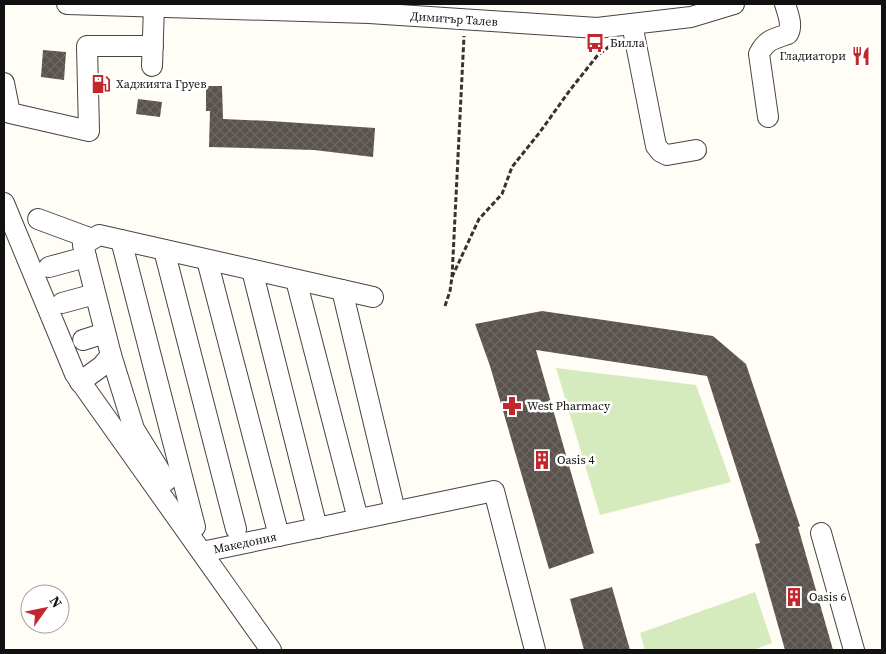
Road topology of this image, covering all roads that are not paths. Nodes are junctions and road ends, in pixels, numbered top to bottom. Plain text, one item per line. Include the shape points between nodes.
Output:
1 (67, 4) edge
2 (734, 4) edge
3 (785, 4) edge
4 (154, 6) junction
5 (369, 8) edge
6 (690, 10) edge
7 (632, 24) junction
8 (4, 83) edge
9 (768, 117) dead end
10 (696, 150) dead end
11 (4, 203) edge
12 (38, 219) dead end
13 (121, 240) junction
14 (89, 248) junction
15 (164, 250) junction
16 (208, 260) junction
17 (49, 266) dead end
18 (252, 270) junction
19 (296, 280) junction
20 (342, 290) junction
21 (95, 294) junction
22 (373, 297) dead end
23 (62, 303) dead end
24 (105, 333) junction
25 (83, 340) dead end
26 (111, 355) junction
27 (80, 382) junction
28 (395, 511) junction
29 (358, 519) junction
30 (317, 528) junction
31 (236, 529) dead end
32 (821, 533) dead end
33 (279, 536) junction
34 (202, 552) junction
35 (271, 650) edge
36 (535, 650) edge
37 (854, 650) edge

1 - 4 street, Димитър Талев
2 - 6 street, Димитър Талев
3 - 9 street via 791,28 788,34 768,41 759,54
4 - 5 street, Димитър Талев
4 - 8 street via 152,56 87,46 89,131 10,113
5 - 7 street, Димитър Талев via 464,20 596,28
6 - 7 street, Димитър Талев
7 - 10 street via 656,146 667,155
11 - 27 street, Македония
12 - 14 street
13 - 14 street via 98,235
13 - 15 street
13 - 26 street via 195,527 134,429
14 - 17 street
14 - 21 street
15 - 16 street
15 - 31 street
16 - 18 street
16 - 33 street
18 - 19 street
18 - 30 street
19 - 20 street
19 - 29 street
20 - 22 street
20 - 28 street
21 - 23 street
21 - 24 street
24 - 25 street
24 - 26 street
26 - 27 street
27 - 34 street, Македония
28 - 29 street, Македония
28 - 36 street, Македония via 494,490
29 - 30 street, Македония
30 - 33 street, Македония
32 - 37 street
33 - 34 street, Македония
34 - 35 street

